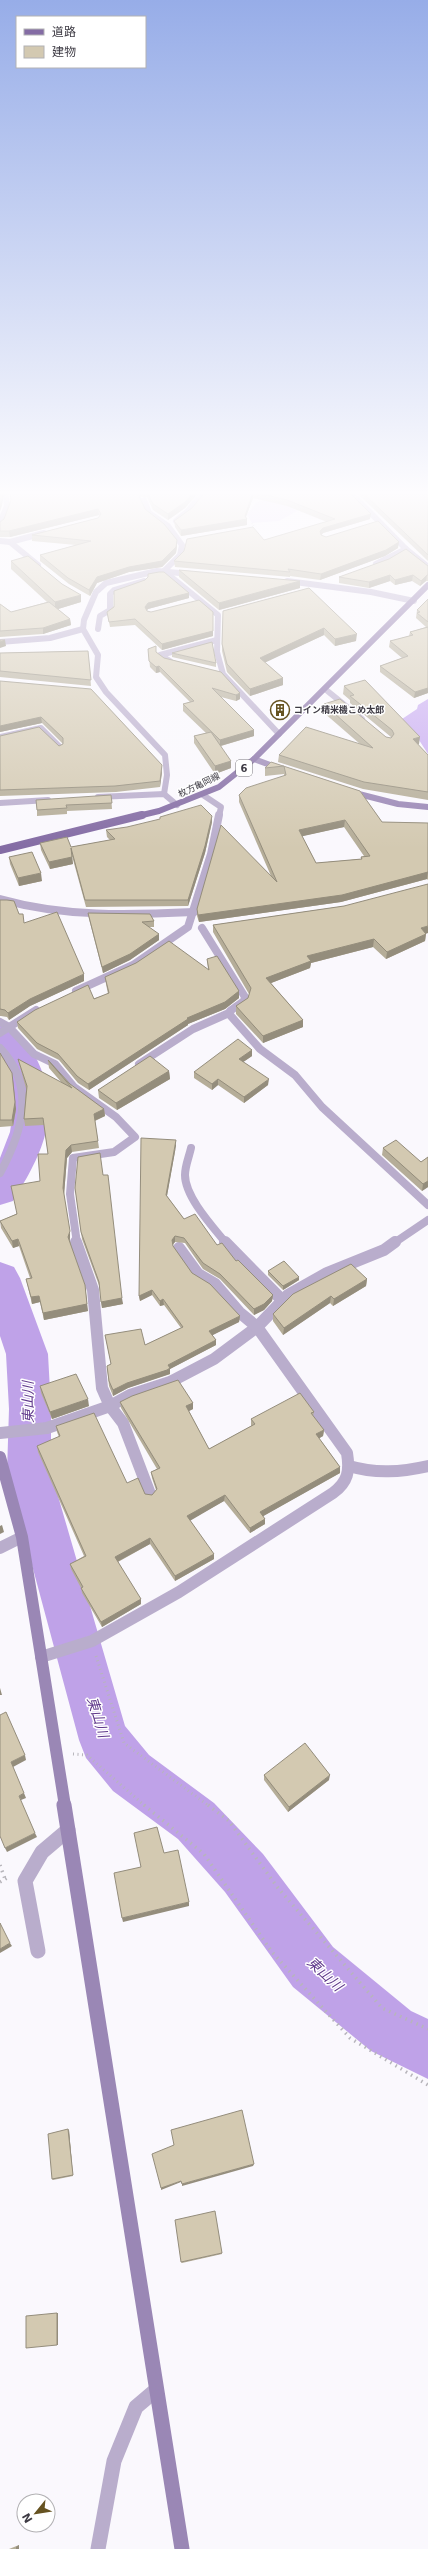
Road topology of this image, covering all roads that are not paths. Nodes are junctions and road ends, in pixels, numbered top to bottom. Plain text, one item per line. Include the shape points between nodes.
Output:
1 (88, 611) edge
2 (108, 611) edge
3 (212, 611) edge
4 (403, 611) edge
5 (225, 613) edge
6 (218, 615) junction
7 (83, 629) junction
8 (98, 629) dead end
9 (217, 640) junction
10 (0, 642) edge
11 (180, 663) edge
12 (325, 689) junction
13 (371, 726) edge
14 (279, 734) junction
15 (0, 736) edge
16 (60, 747) edge
17 (254, 759) junction
18 (290, 772) edge
19 (340, 788) edge
20 (164, 794) junction
21 (203, 795) junction
22 (92, 798) edge
23 (54, 800) edge
24 (0, 803) edge
25 (178, 805) junction
26 (428, 807) edge
27 (0, 850) edge
28 (0, 899) edge
29 (194, 912) junction
30 (188, 927) junction
31 (69, 995) edge
32 (48, 1005) edge
33 (229, 1013) junction
34 (0, 1022) edge
35 (5, 1030) edge
36 (0, 1048) edge
37 (134, 1068) edge
38 (100, 1090) edge
39 (89, 1097) junction
40 (192, 1148) dead end
41 (0, 1173) edge
42 (428, 1205) edge
43 (428, 1220) edge
44 (179, 1248) dead end
45 (282, 1300) junction
46 (257, 1328) junction
47 (110, 1406) junction
48 (0, 1433) edge
49 (0, 1457) edge
50 (349, 1466) junction
51 (428, 1466) edge
52 (3, 1478) edge
53 (150, 1494) edge
54 (22, 1537) junction
55 (0, 1548) edge
56 (41, 1657) junction
57 (68, 1830) junction
58 (38, 1951) dead end
59 (156, 2390) junction
60 (98, 2549) edge
61 (182, 2549) edge

1 - 7 street
2 - 8 street via 100,616
3 - 6 street
4 - 12 main road, 枚方亀岡線 / 6
5 - 6 street
6 - 9 street
7 - 10 street via 50,638
7 - 20 street via 98,655 96,677 102,692 165,755 167,775
9 - 11 street via 160,655 166,660
9 - 14 street via 219,673
12 - 13 street
12 - 14 main road, 枚方亀岡線 / 6
14 - 17 main road, 枚方亀岡線 / 6
15 - 16 street via 42,728
17 - 18 street
17 - 21 main road, 枚方亀岡線 / 6 via 234,777
19 - 26 street via 398,804
20 - 22 street
20 - 25 street
21 - 25 main road, 枚方亀岡線 / 6
21 - 29 street via 221,807 211,854
23 - 24 street
25 - 27 main road, 枚方亀岡線 / 6
28 - 29 street via 70,914
29 - 30 street
30 - 31 street via 133,965
30 - 33 street via 205,928 245,997 244,1001
32 - 35 street
33 - 37 street via 193,1030
33 - 42 street via 260,1049 295,1075 322,1107
34 - 35 street
35 - 39 street via 34,1054 56,1064 74,1087
36 - 41 street via 17,1069 22,1087 22,1110 16,1140
38 - 39 street
39 - 47 street via 135,1137 126,1147 114,1154 73,1158 72,1165 70,1194 74,1236 93,1290 102,1388
40 - 45 street via 185,1178 196,1205
43 - 45 street via 384,1250 327,1273
44 - 46 street via 198,1274 215,1284
45 - 46 street
46 - 47 street via 214,1359 170,1382 130,1395
46 - 50 street via 332,1430 347,1453
47 - 48 street via 38,1429
47 - 53 street via 123,1423
49 - 52 street
50 - 51 street via 367,1472 407,1471
50 - 56 street via 347,1480 342,1488 178,1592 92,1641
52 - 54 street
54 - 55 street
54 - 56 street
56 - 57 street
57 - 58 street via 42,1852 25,1881
57 - 59 street
59 - 60 street via 136,2407 114,2461
59 - 61 street

